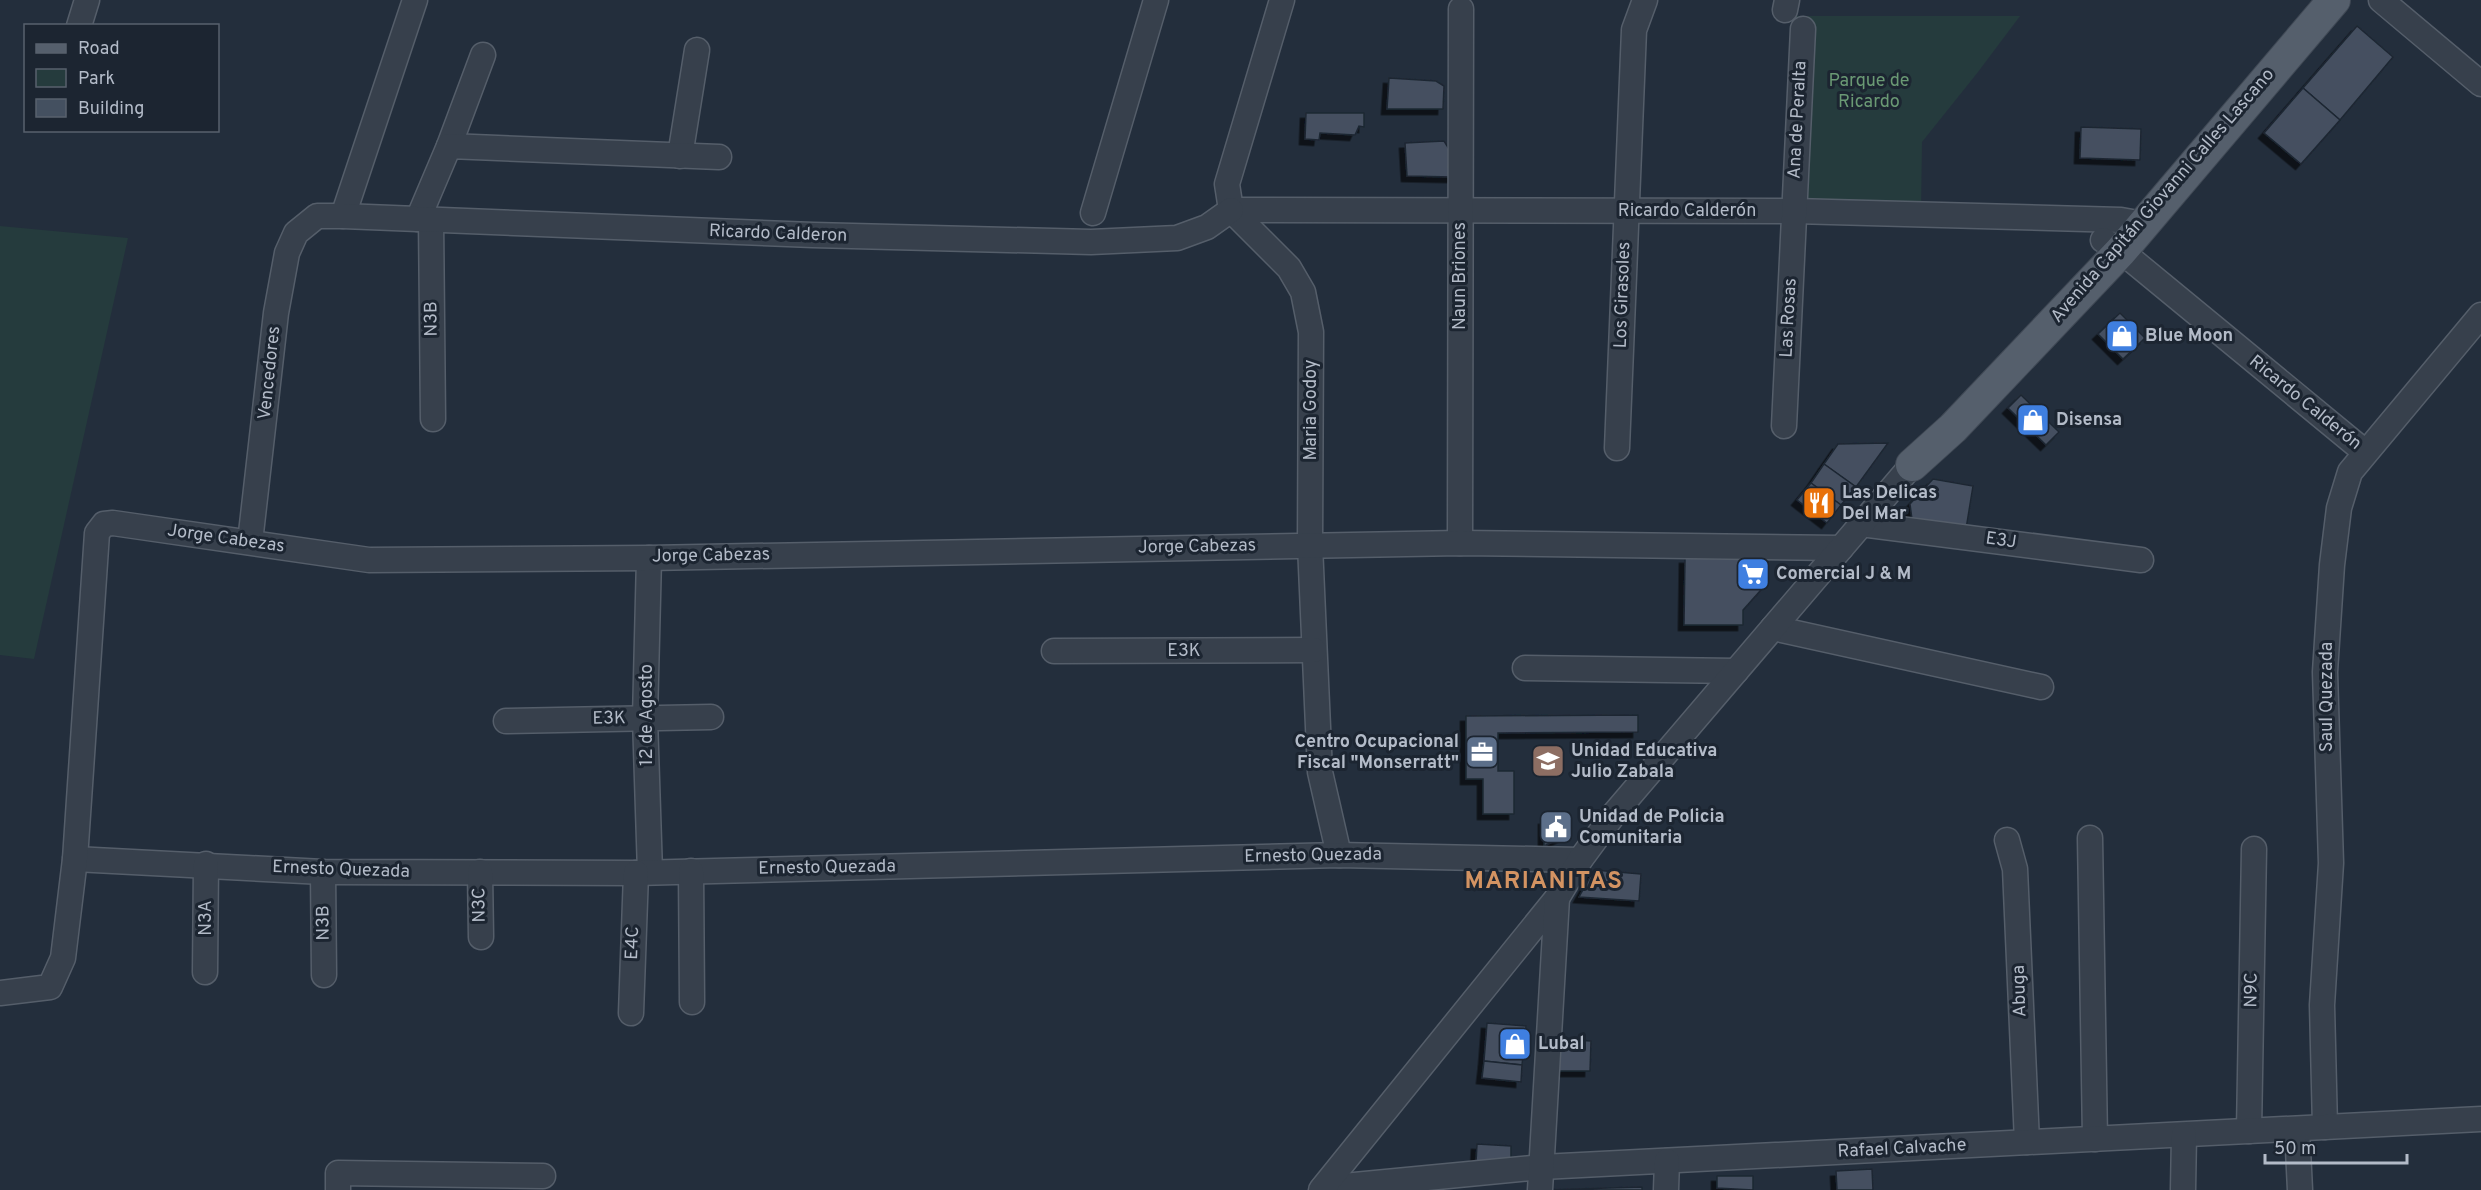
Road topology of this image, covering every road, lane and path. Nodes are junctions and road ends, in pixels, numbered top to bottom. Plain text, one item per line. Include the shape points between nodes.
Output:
1 (87, 0) edge
2 (415, 0) edge
3 (1156, 0) edge
4 (1282, 0) edge
5 (1644, 0) edge
6 (2310, 0) edge
7 (2334, 0) edge
8 (2381, 0) edge
9 (1461, 9) dead end
10 (80, 24) edge
11 (1803, 29) dead end
12 (697, 50) dead end
13 (483, 55) dead end
14 (2481, 84) edge
15 (448, 146) junction
16 (680, 156) junction
17 (719, 157) dead end
18 (1231, 210) junction
19 (1461, 210) junction
20 (1625, 210) junction
21 (1794, 211) junction
22 (1093, 213) dead end
23 (317, 216) joint
24 (343, 216) junction
25 (424, 219) junction
26 (2122, 234) junction
27 (2481, 315) edge
28 (433, 419) dead end
29 (1784, 426) dead end
30 (1617, 448) dead end
31 (2365, 453) junction
32 (1912, 465) joint
33 (1861, 524) junction
34 (250, 542) junction
35 (1460, 543) junction
36 (1310, 545) junction
37 (1841, 548) junction
38 (649, 558) junction
39 (2141, 560) dead end
40 (1773, 628) junction
41 (1314, 650) junction
42 (1054, 651) dead end
43 (1525, 668) dead end
44 (1737, 671) junction
45 (2041, 687) dead end
46 (711, 717) dead end
47 (645, 718) junction
48 (506, 721) dead end
49 (2090, 838) dead end
50 (2007, 840) dead end
51 (2254, 849) dead end
52 (1339, 855) junction
53 (75, 859) junction
54 (1580, 860) junction
55 (206, 864) junction
56 (691, 871) junction
57 (323, 872) junction
58 (480, 872) junction
59 (643, 872) junction
60 (1557, 898) junction
61 (481, 937) dead end
62 (1512, 954) junction
63 (1553, 965) junction
64 (205, 972) dead end
65 (324, 975) dead end
66 (0, 993) edge
67 (692, 1002) dead end
68 (631, 1013) dead end
69 (2481, 1119) edge
70 (2325, 1127) junction
71 (2297, 1129) junction
72 (2249, 1131) junction
73 (2184, 1135) junction
74 (2096, 1139) junction
75 (2027, 1142) junction
76 (1667, 1161) junction
77 (543, 1176) dead end
78 (1541, 1179) edge
79 (1322, 1189) edge
80 (338, 1190) edge
81 (1666, 1190) edge
82 (2183, 1190) edge
83 (2300, 1190) edge

1 - 10 street
2 - 24 street
3 - 22 street
4 - 18 street via 1227,184
5 - 20 street, Los Girasoles via 1634,30
6 - 26 main road, Avenida Capitán Giovanni Calles Lascano
7 - 26 main road, Avenida Capitán Giovanni Calles Lascano
8 - 14 street
9 - 19 street, Naun Briones
11 - 21 street, Ana de Peralta
12 - 16 street
13 - 15 street
15 - 16 street
15 - 25 street
16 - 17 street
18 - 19 street, Ricardo Calderón
18 - 25 street, Ricardo Calderon via 1207,227 1177,238 1091,242 813,236
18 - 36 street, Maria Godoy via 1289,268 1303,292 1311,332
19 - 20 street, Ricardo Calderón
19 - 35 street, Naun Briones
20 - 21 street, Ricardo Calderón
20 - 30 street, Los Girasoles
21 - 26 street, Ricardo Calderón
21 - 29 street, Las Rosas
23 - 24 street, Ricardo Calderon
23 - 34 street, Vencedores via 296,233 287,253 276,312
24 - 25 street, Ricardo Calderon
25 - 28 street, N3B
26 - 31 street, Ricardo Calderón
26 - 32 main road, Avenida Capitán Giovanni Calles Lascano via 1940,419
27 - 31 street, Saul Quezada
31 - 70 street, Saul Quezada via 2350,472 2339,508 2325,672 2331,864 2322,1005
32 - 33 street, Avenida Capitán Giovanni Calles Lascano
33 - 37 street, Avenida Capitán Giovanni Calles Lascano
33 - 39 street, E3J
34 - 38 street, Jorge Cabezas via 369,560
34 - 53 street, Jorge Cabezas via 113,523 104,524 97,533
35 - 36 street, Jorge Cabezas
35 - 37 street, Jorge Cabezas
36 - 38 street, Jorge Cabezas
36 - 41 street, Maria Godoy
37 - 40 street, Avenida Capitán Giovanni Calles Lascano
38 - 47 street, 12 de Agosto
40 - 44 street, Avenida Capitán Giovanni Calles Lascano
40 - 45 street
41 - 42 street, E3K
41 - 52 street, Maria Godoy via 1320,772
43 - 44 street
44 - 54 street, Avenida Capitán Giovanni Calles Lascano via 1614,814
46 - 47 street, E3K
47 - 48 street, E3K
47 - 59 street, 12 de Agosto
49 - 74 street
50 - 75 street, Abuga via 2015,869
51 - 72 street, N9C
52 - 54 street, Ernesto Quezada
52 - 56 street, Ernesto Quezada
53 - 55 street, Ernesto Quezada
53 - 66 street, Jorge Cabezas via 63,958 50,987
54 - 60 street, Avenida Capitán Giovanni Calles Lascano
55 - 57 street, Ernesto Quezada
55 - 64 street, N3A
56 - 59 street, Ernesto Quezada
56 - 67 street
57 - 58 street, Ernesto Quezada
57 - 65 street, N3B
58 - 59 street, Ernesto Quezada
58 - 61 street, N3C
59 - 68 street, E4C
60 - 62 street, Avenida Capitán Giovanni Calles Lascano
60 - 63 street
62 - 63 street via 1522,948 1534,949 1545,954
62 - 79 street, Avenida Capitán Giovanni Calles Lascano
63 - 78 street
69 - 70 street, Rafael Calvache
70 - 71 street, Rafael Calvache
71 - 72 street, Rafael Calvache
71 - 83 street
72 - 73 street, Rafael Calvache
73 - 74 street, Rafael Calvache
73 - 82 street
74 - 75 street, Rafael Calvache
75 - 76 street, Rafael Calvache
76 - 78 street, Rafael Calvache
76 - 81 street
77 - 80 street via 338,1173
78 - 79 street, Rafael Calvache

